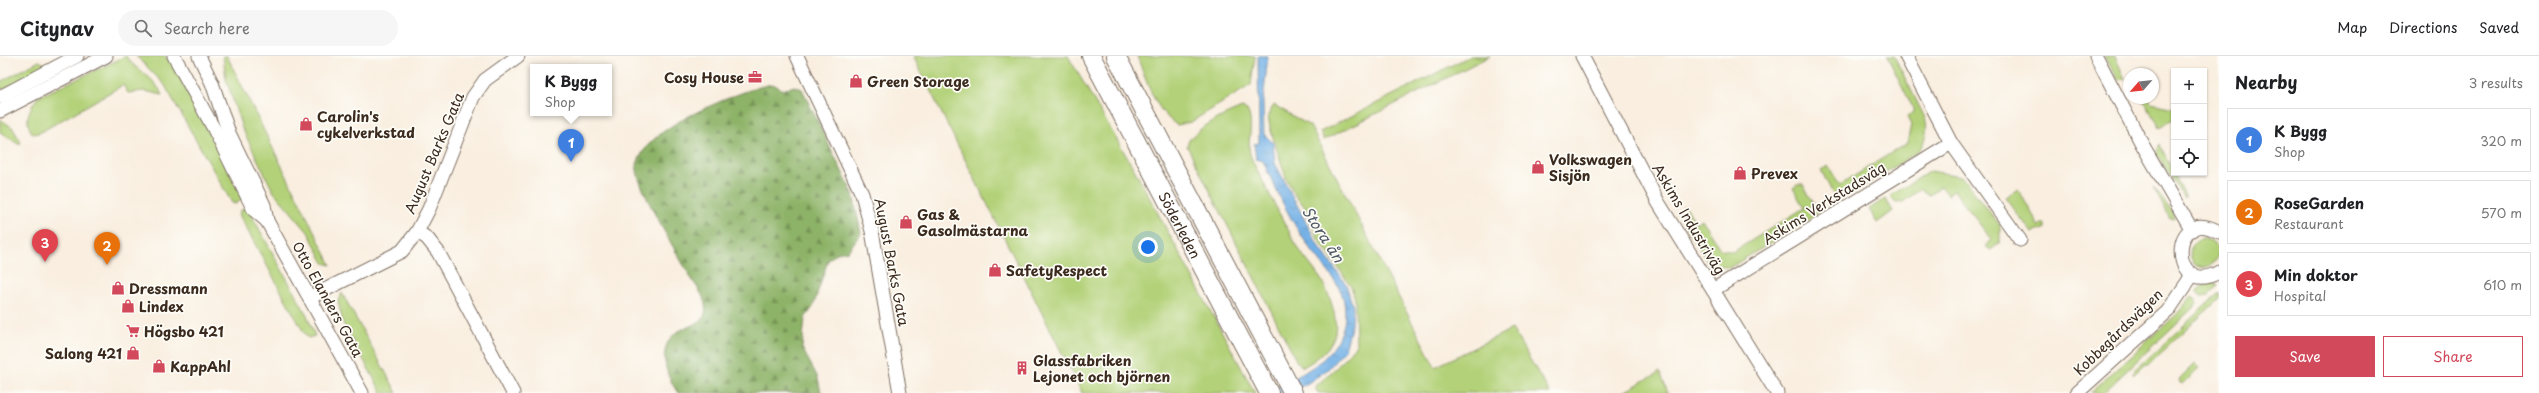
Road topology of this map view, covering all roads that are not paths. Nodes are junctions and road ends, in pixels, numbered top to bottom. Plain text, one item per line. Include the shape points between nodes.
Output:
1 (77, 56) edge
2 (106, 56) edge
3 (174, 56) edge
4 (199, 56) edge
5 (518, 56) edge
6 (796, 56) edge
7 (1083, 56) edge
8 (1091, 56) edge
9 (1116, 56) edge
10 (1125, 56) edge
11 (1582, 56) edge
12 (1906, 56) edge
13 (2096, 56) edge
14 (0, 97) edge
15 (1142, 106) junction
16 (0, 111) edge
17 (1121, 112) junction
18 (1952, 143) junction
19 (267, 220) junction
20 (2192, 230) junction
21 (418, 232) junction
22 (2219, 232) edge
23 (2020, 240) dead end
24 (2219, 272) edge
25 (2193, 274) junction
26 (1712, 290) junction
27 (309, 298) junction
28 (1267, 389) edge
29 (362, 393) edge
30 (513, 393) edge
31 (900, 393) edge
32 (1293, 393) edge
33 (1777, 393) edge
34 (2077, 393) edge

1 - 14 street
2 - 16 street
3 - 19 street, Otto Elanders Gata via 254,210
4 - 19 street, Otto Elanders Gata via 212,83 229,133 264,205
5 - 21 street, August Barks Gata via 486,80 473,97
6 - 31 street, August Barks Gata via 862,194 872,231
7 - 17 highway
8 - 17 highway, Söderleden
9 - 15 highway, Söderleden
10 - 15 highway
11 - 26 street, Askims Industriväg via 1658,202
12 - 18 street
13 - 20 street via 2131,124
15 - 32 highway, Söderleden
17 - 28 highway, Söderleden
18 - 23 street
18 - 26 street, Askims Verkstadsväg
19 - 27 street, Otto Elanders Gata
20 - 22 street via 2202,227
20 - 25 street via 2182,241 2180,256
21 - 27 street, August Barks Gata via 402,251
21 - 30 street, August Barks Gata via 427,238 438,252
24 - 25 street via 2207,276
25 - 34 street, Kobbegårdsvägen via 2168,311
26 - 33 street, Askims Industriväg
27 - 29 street, Otto Elanders Gata

